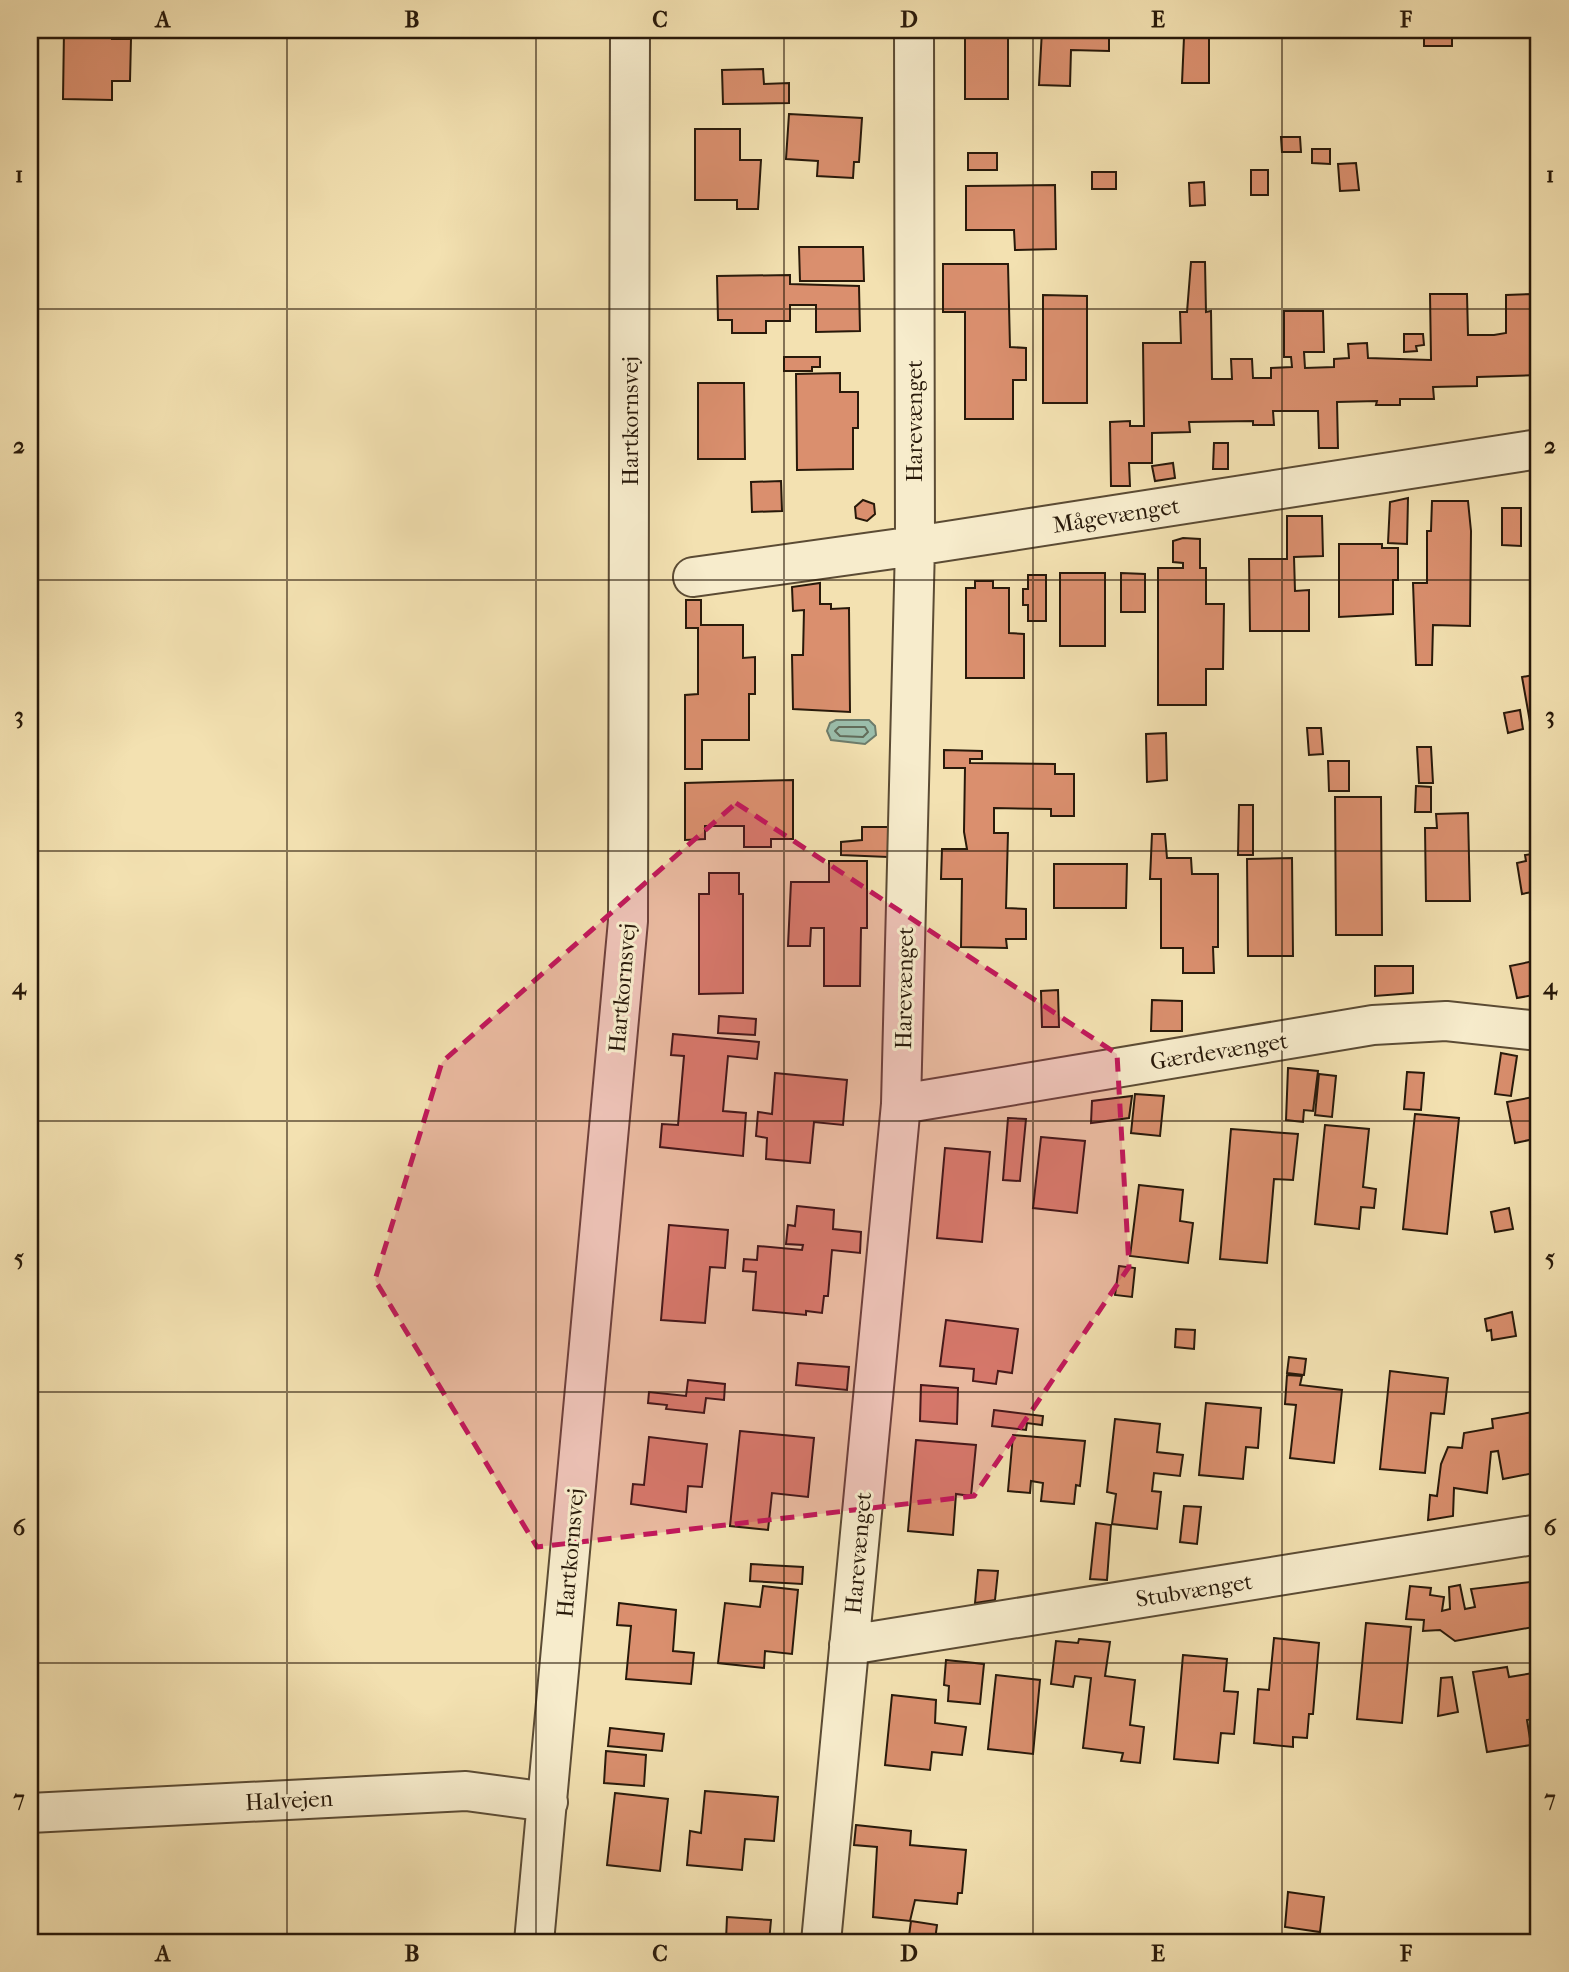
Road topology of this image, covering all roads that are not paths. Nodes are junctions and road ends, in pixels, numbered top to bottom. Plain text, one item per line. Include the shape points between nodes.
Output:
1 (630, 30) edge
2 (914, 30) edge
3 (1539, 449) edge
4 (915, 546) junction
5 (693, 577) dead end
6 (1539, 1031) edge
7 (901, 1104) junction
8 (1539, 1534) edge
9 (849, 1645) junction
10 (548, 1802) junction
11 (30, 1813) edge
12 (534, 1942) edge
13 (821, 1942) edge

1 - 10 street, Hartkornsvej via 628,921
2 - 4 street, Harevænget
3 - 4 street, Mågevænget
4 - 5 street, Mågevænget
4 - 7 street, Harevænget
6 - 7 street, Gærdevænget via 1446,1021 1373,1025
7 - 9 street, Harevænget
8 - 9 street, Stubvænget
9 - 13 street, Harevænget
10 - 11 street, Halvejen via 466,1791
10 - 12 street, Hartkornsvej

